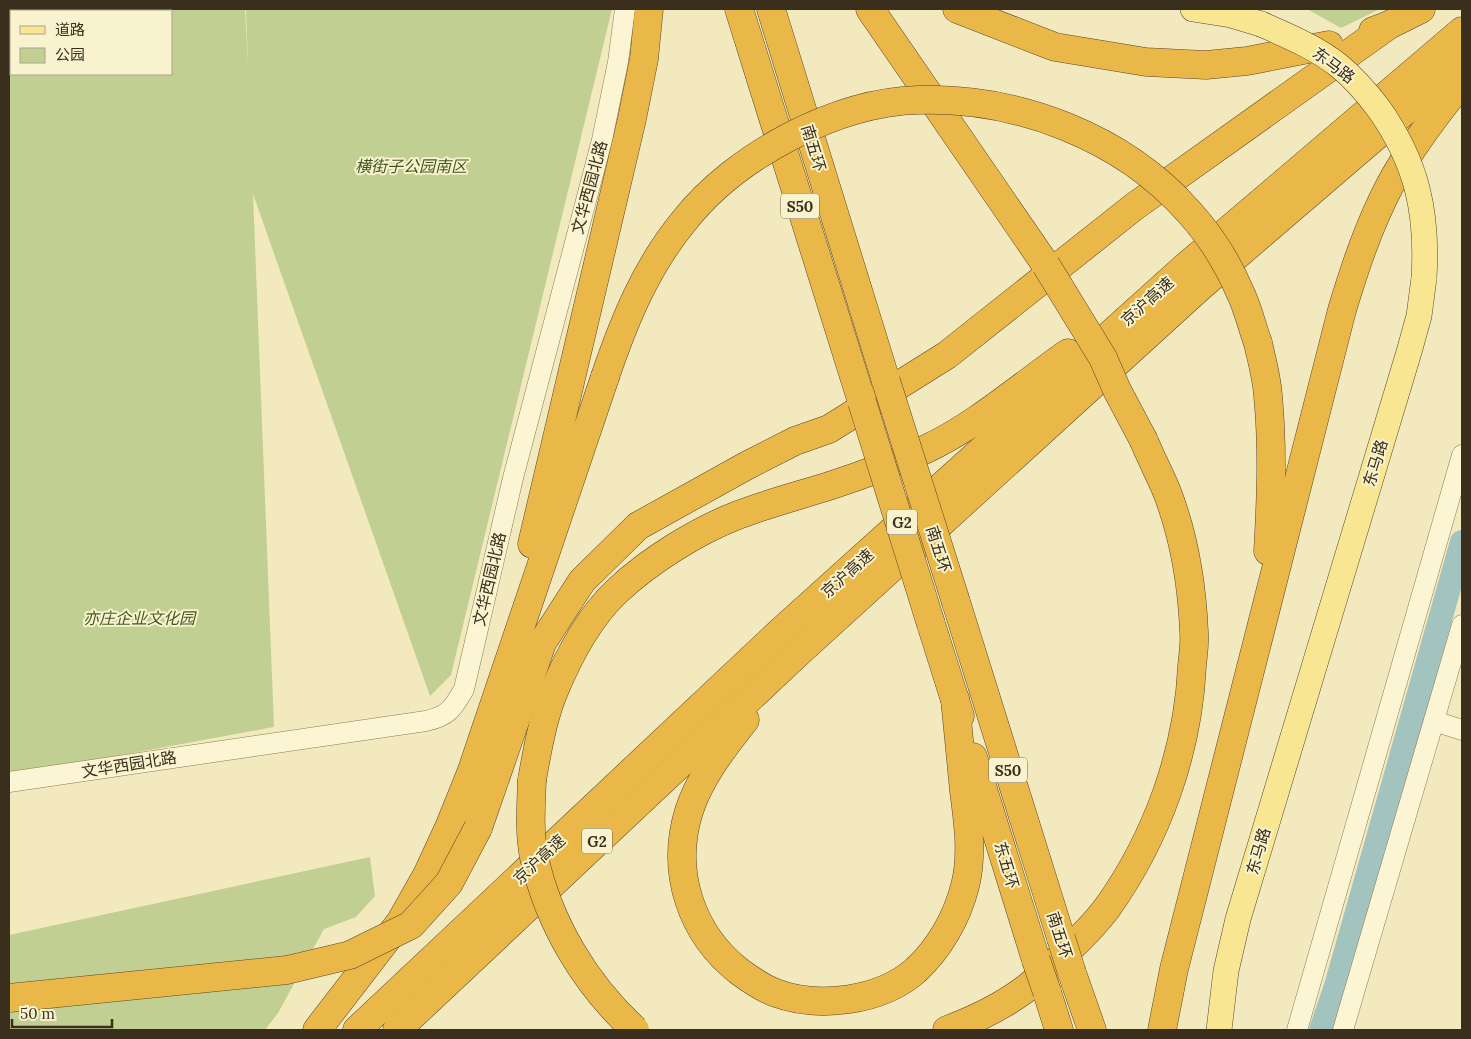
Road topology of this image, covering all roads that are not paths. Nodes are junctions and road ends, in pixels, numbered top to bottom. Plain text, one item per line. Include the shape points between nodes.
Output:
1 (625, 9) edge
2 (649, 9) edge
3 (739, 9) edge
4 (772, 9) edge
5 (870, 9) edge
6 (956, 9) edge
7 (1193, 9) edge
8 (1421, 9) edge
9 (1389, 25) junction
10 (1462, 31) edge
11 (1462, 62) edge
12 (1462, 82) edge
13 (1184, 268) junction
14 (1462, 455) edge
15 (1462, 625) edge
16 (798, 653) junction
17 (1255, 654) junction
18 (955, 699) junction
19 (494, 703) junction
20 (1434, 722) junction
21 (1462, 730) edge
22 (9, 782) edge
23 (9, 998) edge
24 (316, 1030) edge
25 (357, 1030) edge
26 (397, 1030) edge
27 (635, 1030) edge
28 (947, 1030) edge
29 (1060, 1030) edge
30 (1092, 1030) edge
31 (1162, 1030) edge
32 (1219, 1030) edge
33 (1297, 1030) edge
34 (1343, 1030) edge

1 - 22 street, 文华西园北路 via 602,140 513,478 464,688 448,713 426,721
2 - 19 highway via 644,59 632,119
3 - 18 highway, 南五环 / S50, bridge
4 - 30 highway, 南五环 / S50, bridge
5 - 28 highway, bridge via 1046,265 1102,358 1167,493 1191,593 1194,635 1188,718 1177,762 1143,848 1106,910 1082,937 1024,990 991,1011
6 - 9 highway via 1055,47 1146,62 1196,64 1289,54 1347,41
7 - 32 main road, 东马路, bridge via 1261,24 1305,44 1337,64 1362,86 1398,139 1414,173 1423,210 1426,246 1419,316 1238,919 1226,971
8 - 9 highway
9 - 23 highway, bridge via 1135,206 947,355 829,429 787,445 638,526 582,581 542,643 478,828 449,884 411,925 350,955 286,970
10 - 13 highway, 京沪高速 / G2
11 - 16 highway, 京沪高速 / G2 via 1200,286
12 - 17 highway via 1413,146 1390,185 1355,267
13 - 25 highway, 京沪高速 / G2 via 780,632
13 - 27 highway, bridge via 961,430 877,470 739,515 696,534 661,556 617,591 590,623 570,655 541,734 532,780 530,819 534,856 546,896 575,959 593,986
14 - 33 street
15 - 20 street
16 - 18 highway via 719,754 701,784 684,836 683,870 688,897 704,934 726,961 750,980 776,993 807,1001 836,1001 868,995 892,985 914,972 934,951 955,917 965,885 969,854
16 - 26 highway, 京沪高速 / G2
17 - 19 highway, bridge via 1267,564 1271,502 1268,395 1258,343 1240,292 1218,251 1190,213 1157,180 1084,134 1008,109 970,102 918,100 876,105 840,116 766,148 709,194 657,256 624,323
17 - 31 highway via 1174,969
18 - 29 highway, 东五环 / S50, bridge
19 - 24 highway via 471,773 427,875 401,921
20 - 21 street
20 - 34 street

